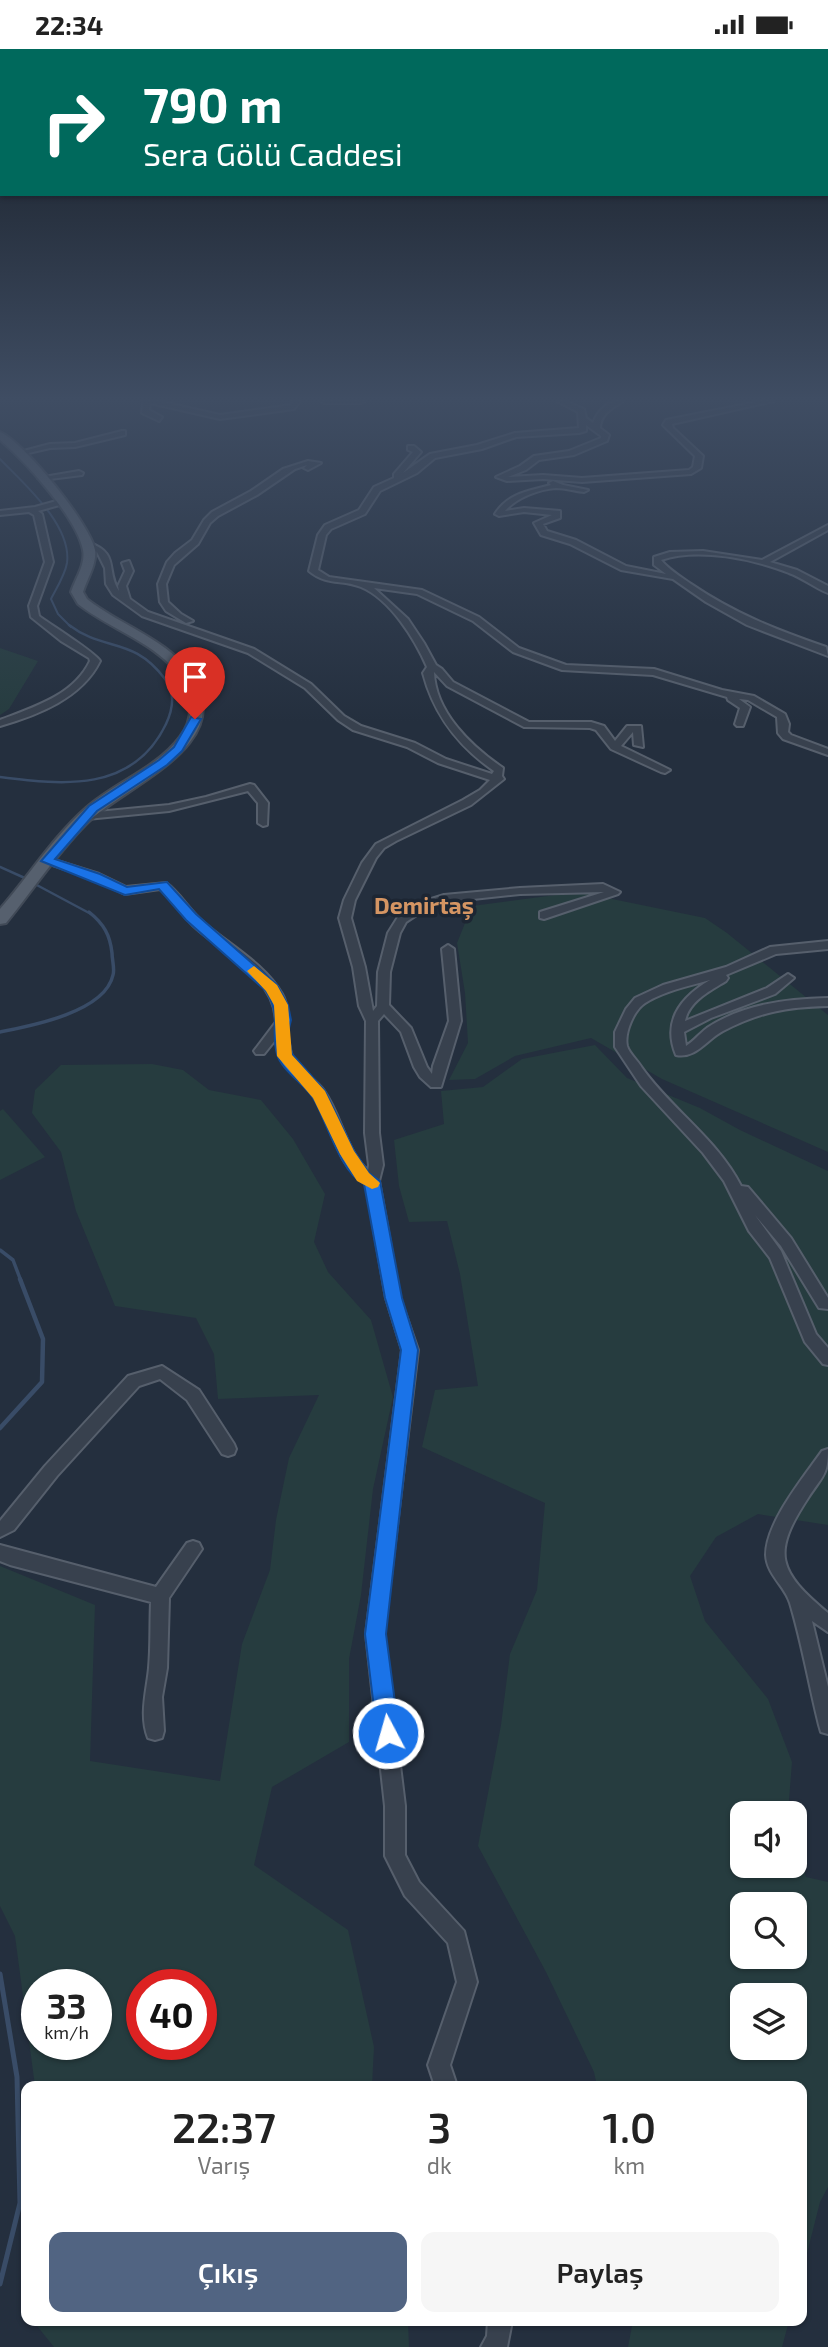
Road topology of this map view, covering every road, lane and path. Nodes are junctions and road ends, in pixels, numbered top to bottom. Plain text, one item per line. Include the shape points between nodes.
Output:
1 (36, 508) edge
2 (61, 508) edge
3 (226, 508) edge
4 (366, 508) edge
5 (505, 508) edge
6 (33, 509) junction
7 (0, 513) edge
8 (828, 527) edge
9 (87, 544) junction
10 (764, 562) junction
11 (126, 563) dead end
12 (678, 580) junction
13 (364, 585) junction
14 (828, 590) edge
15 (126, 603) junction
16 (206, 633) junction
17 (828, 653) edge
18 (432, 667) junction
19 (721, 693) junction
20 (0, 723) edge
21 (740, 724) dead end
22 (639, 745) dead end
23 (615, 747) junction
24 (828, 752) edge
25 (665, 770) dead end
26 (499, 779) junction
27 (87, 816) junction
28 (263, 823) dead end
29 (47, 861) junction
30 (544, 915) dead end
31 (0, 919) edge
32 (828, 945) edge
33 (448, 949) dead end
34 (730, 970) junction
35 (788, 978) dead end
36 (828, 1002) edge
37 (383, 1006) junction
38 (284, 1020) junction
39 (372, 1021) junction
40 (677, 1030) junction
41 (260, 1051) dead end
42 (730, 1178) junction
43 (372, 1181) junction
44 (824, 1304) dead end
45 (828, 1359) edge
46 (228, 1449) dead end
47 (828, 1456) edge
48 (0, 1529) edge
49 (193, 1549) dead end
50 (0, 1553) edge
51 (160, 1596) junction
52 (797, 1597) junction
53 (828, 1625) edge
54 (828, 1725) edge
55 (155, 1731) dead end
56 (444, 2081) edge
57 (499, 2326) edge
58 (493, 2347) edge

1 - 6 street
2 - 9 main road
3 - 16 street via 208,520 164,577 161,596 170,612
4 - 13 street via 328,527 313,566 313,571 327,579
5 - 12 street via 498,513 557,513 538,523 544,533 624,568
6 - 7 street
6 - 20 street via 49,562 33,605 35,617 95,661 84,680 57,699
8 - 10 street
9 - 15 street via 100,550 109,568 110,584
9 - 27 main road via 90,554 77,591 82,601 179,667 196,694 198,707 190,732 178,749
10 - 12 street via 683,552 657,559
10 - 14 street
11 - 15 street via 129,571 122,586
12 - 17 street via 748,622
13 - 18 street via 392,607 423,645
13 - 19 street via 419,592 476,619 516,650 565,668 654,672
15 - 16 street via 145,614
16 - 26 street via 251,651 308,687 357,728
18 - 23 street via 450,684 527,725 591,725 600,728
18 - 26 street via 428,673 433,699 473,754 499,771
19 - 21 street via 746,707
19 - 24 street via 766,705 782,716 787,737
22 - 23 street via 637,728 631,728
23 - 25 street
26 - 39 street via 445,814 380,846 352,895 346,928 358,961 364,1010
27 - 28 street via 147,813 250,787 263,803
27 - 29 main road
29 - 31 main road
29 - 38 street via 125,891 162,885 191,917 272,988
30 - 37 street via 614,892 603,887 520,891 426,904 402,920 394,933 384,972
32 - 34 street via 774,950
33 - 37 street via 455,1020 436,1084 421,1068 406,1029
34 - 40 street via 687,1000
34 - 42 street via 639,1001 621,1032 621,1047 646,1083
35 - 40 street via 771,991
36 - 40 street via 748,1014 707,1034 694,1050 681,1052
37 - 39 street
38 - 41 street
38 - 43 street via 285,1056 320,1095 347,1154 363,1177
39 - 43 street via 376,1165
42 - 44 street via 777,1231
42 - 45 street via 754,1227 776,1255 810,1338
43 - 56 street via 393,1298 410,1350 376,1634 395,1806 395,1856 412,1889 457,1938 467,1982 439,2065
46 - 48 street via 193,1395 162,1372 134,1381
47 - 52 street via 776,1541 776,1565
49 - 51 street
50 - 51 street
51 - 55 street
52 - 53 street
52 - 54 street
57 - 58 street

